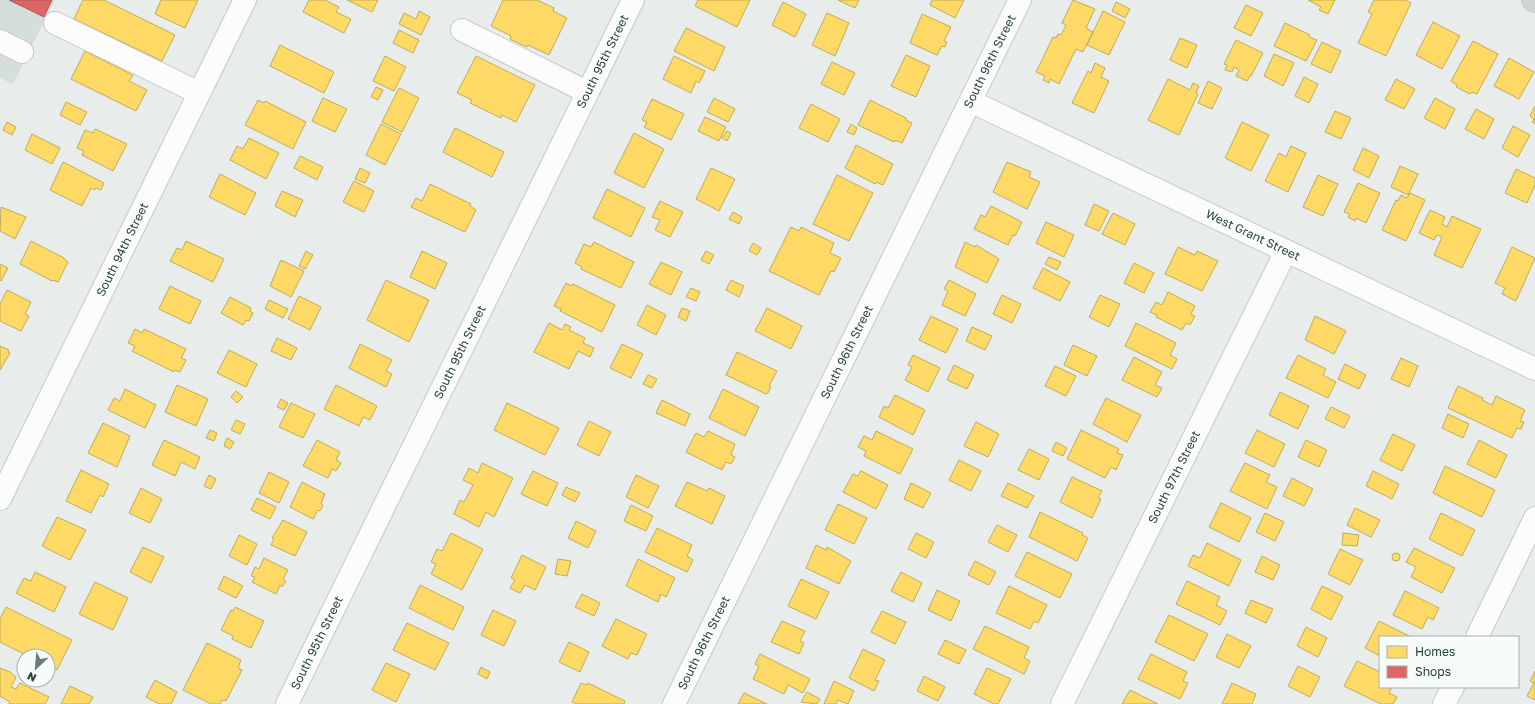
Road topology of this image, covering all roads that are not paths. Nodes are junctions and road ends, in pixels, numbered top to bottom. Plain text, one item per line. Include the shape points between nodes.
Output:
1 (245, 0) edge
2 (633, 0) edge
3 (1020, 0) edge
4 (55, 23) dead end
5 (462, 30) dead end
6 (0, 41) edge
7 (22, 52) dead end
8 (587, 92) junction
9 (199, 93) junction
10 (970, 100) junction
11 (1286, 252) junction
12 (1535, 369) edge
13 (0, 499) edge
14 (1535, 518) edge
15 (1477, 636) edge
16 (1452, 688) edge
17 (287, 704) edge
18 (674, 704) edge
19 (1062, 704) edge
20 (1444, 704) edge

1 - 9 street, South 94th Street
2 - 8 street, South 95th Street
3 - 10 street, South 96th Street
4 - 9 street
5 - 8 street
6 - 7 street
8 - 17 street, South 95th Street
9 - 13 street, South 94th Street
10 - 11 street, West Grant Street
10 - 18 street, South 96th Street
11 - 12 street, West Grant Street
11 - 19 street, South 97th Street
14 - 15 street
16 - 20 street

